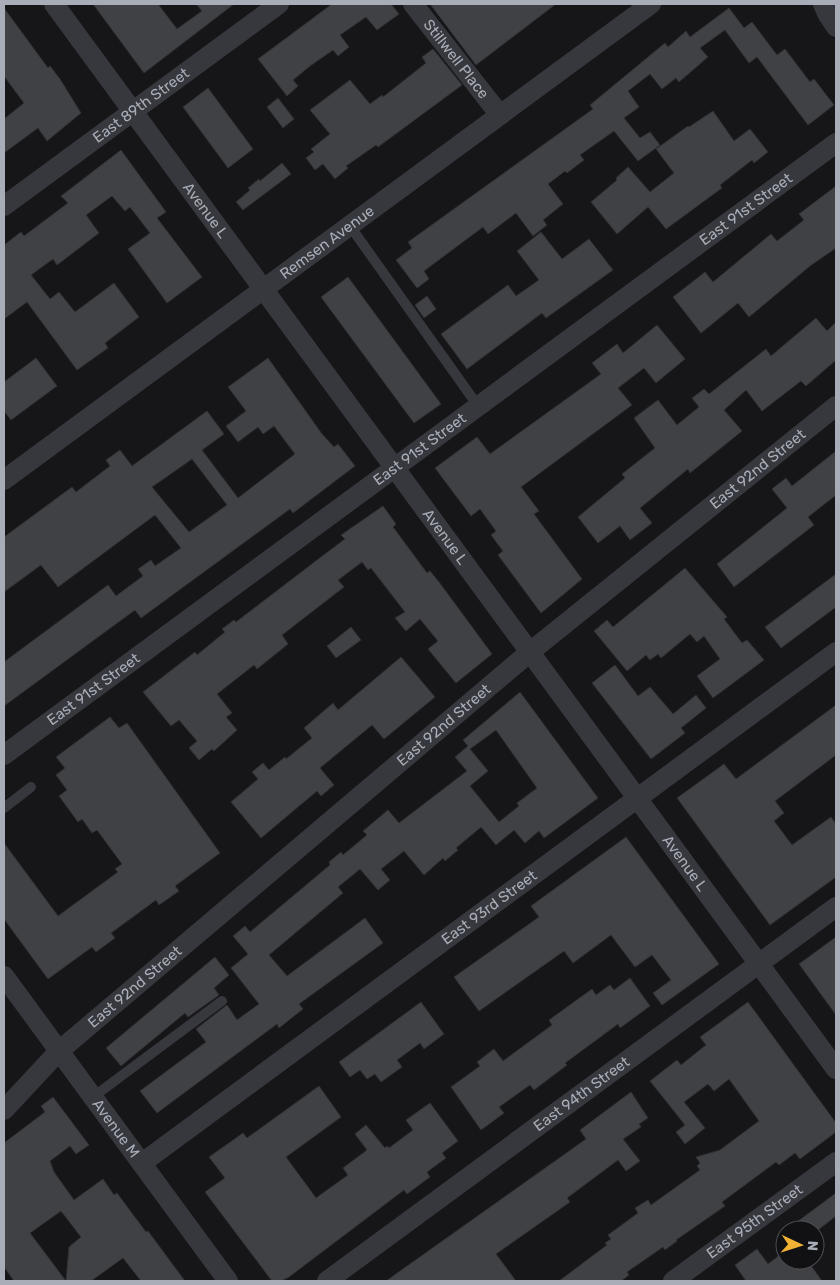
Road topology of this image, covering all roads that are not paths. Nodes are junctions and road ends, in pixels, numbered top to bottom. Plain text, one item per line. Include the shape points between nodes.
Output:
1 (54, 4) edge
2 (279, 4) edge
3 (413, 4) edge
4 (651, 4) edge
5 (133, 111) junction
6 (500, 115) junction
7 (836, 143) edge
8 (4, 206) edge
9 (350, 226) junction
10 (263, 289) junction
11 (478, 406) junction
12 (836, 406) edge
13 (394, 468) junction
14 (4, 480) edge
15 (530, 652) junction
16 (836, 652) edge
17 (4, 754) edge
18 (32, 787) dead end
19 (638, 798) junction
20 (4, 808) edge
21 (836, 907) edge
22 (759, 964) junction
23 (4, 976) edge
24 (222, 1001) dead end
25 (59, 1052) junction
26 (836, 1069) edge
27 (93, 1097) junction
28 (4, 1110) edge
29 (836, 1162) edge
30 (142, 1163) junction
31 (228, 1281) edge
32 (327, 1281) edge
33 (673, 1281) edge

1 - 5 street, Avenue L
2 - 5 street, East 89th Street
3 - 6 street, Stillwell Place
4 - 6 street, Remsen Avenue
5 - 8 street, East 89th Street
5 - 10 street, Avenue L
6 - 9 street, Remsen Avenue
7 - 11 street, East 91st Street
9 - 10 street, Remsen Avenue
9 - 11 lane
10 - 13 street, Avenue L
10 - 14 street, Remsen Avenue
11 - 13 street, East 91st Street
12 - 15 street, East 92nd Street
13 - 15 street, Avenue L
13 - 17 street, East 91st Street
15 - 19 street, Avenue L
15 - 25 street, East 92nd Street
16 - 19 street, East 93rd Street
18 - 20 lane
19 - 22 street, Avenue L
19 - 30 street, East 93rd Street
21 - 22 street, East 94th Street
22 - 26 street, Avenue L
22 - 32 street, East 94th Street
23 - 25 street, Avenue M
24 - 27 lane
25 - 27 street, Avenue M
25 - 28 street, East 92nd Street
27 - 30 street, Avenue M
29 - 33 street, East 95th Street
30 - 31 street, Avenue M

